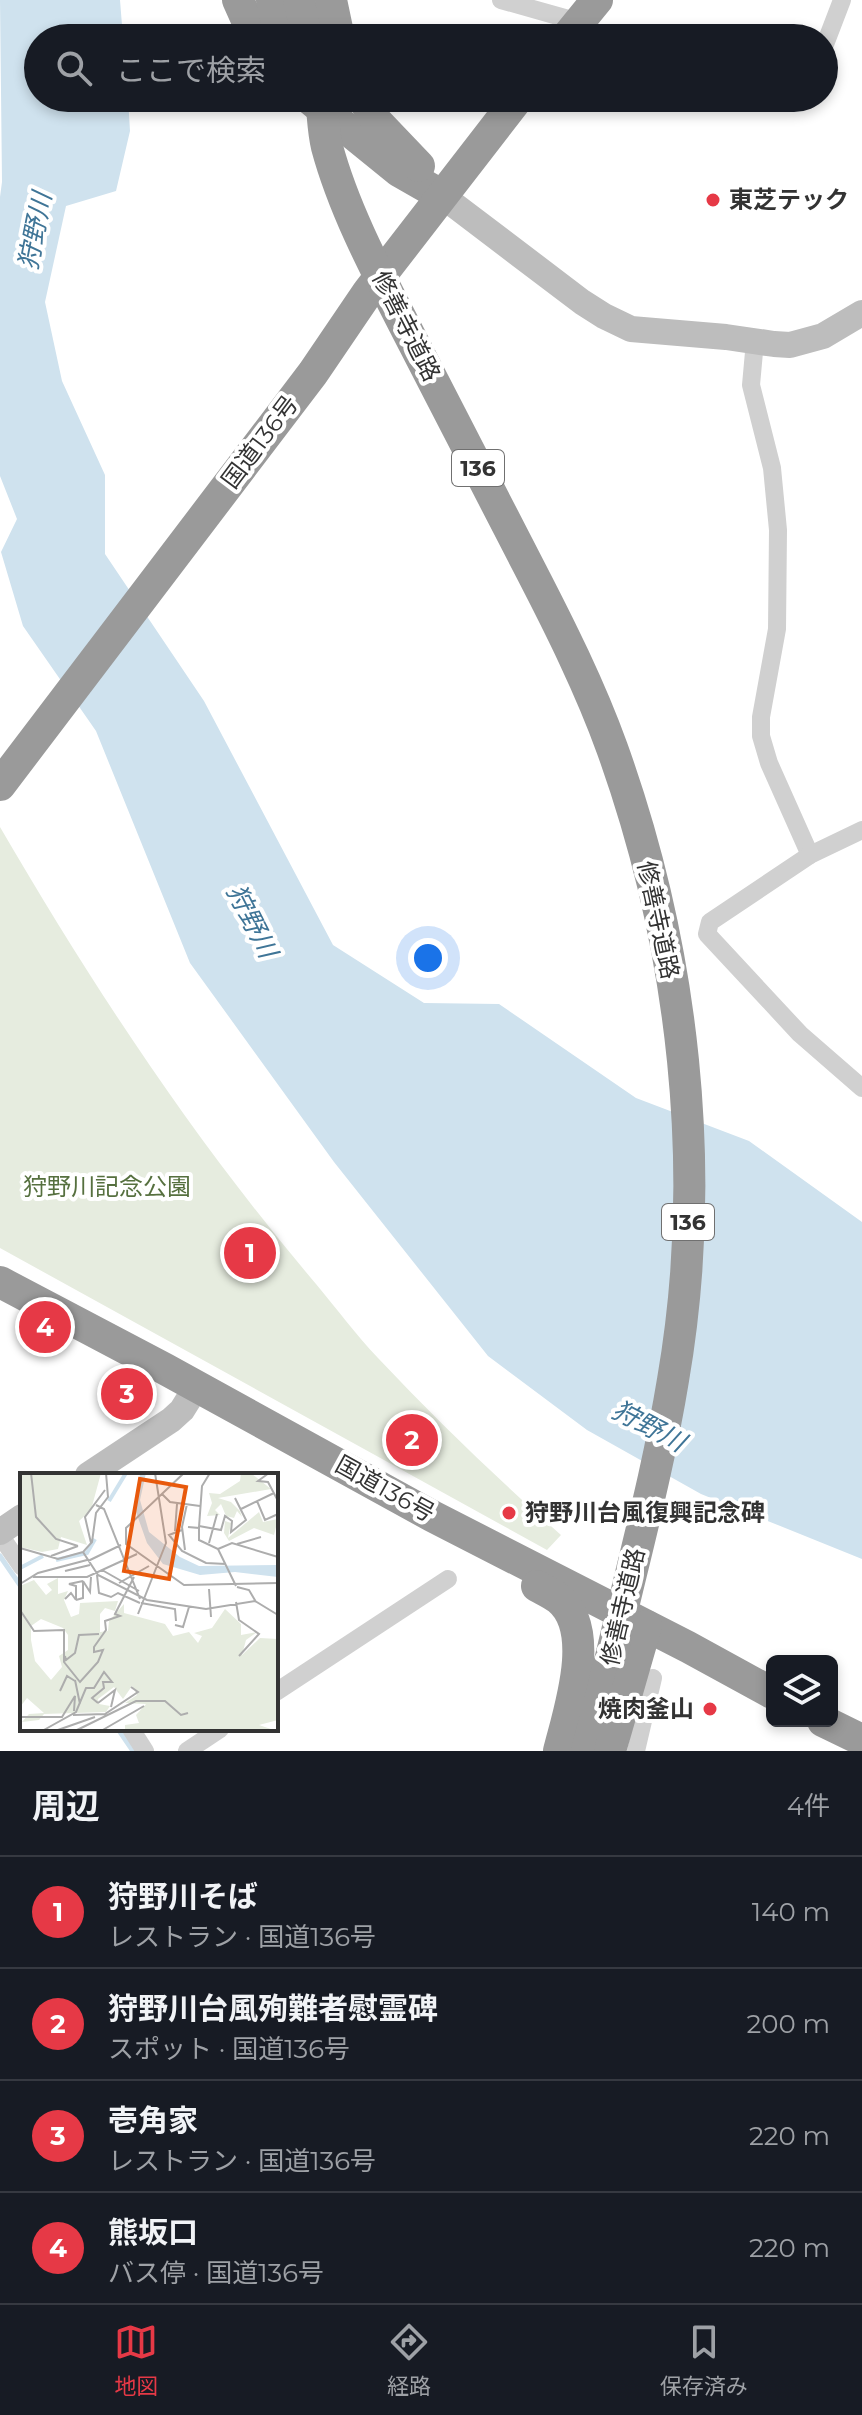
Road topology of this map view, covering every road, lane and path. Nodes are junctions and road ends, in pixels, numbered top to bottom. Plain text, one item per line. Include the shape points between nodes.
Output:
1 (238, 0) edge
2 (272, 0) edge
3 (299, 0) edge
4 (331, 0) edge
5 (501, 0) edge
6 (842, 0) edge
7 (581, 20) edge
8 (249, 24) edge
9 (277, 24) edge
10 (305, 24) edge
11 (336, 24) edge
12 (833, 24) edge
13 (308, 112) edge
14 (323, 112) edge
15 (326, 112) edge
16 (371, 112) edge
17 (507, 112) edge
18 (327, 146) junction
19 (441, 195) junction
20 (862, 313) edge
21 (755, 341) junction
22 (0, 785) edge
23 (862, 830) edge
24 (810, 855) junction
25 (862, 1088) edge
26 (0, 1282) edge
27 (197, 1386) junction
28 (91, 1473) edge
29 (432, 1516) junction
30 (20, 1518) edge
31 (0, 1533) edge
32 (20, 1564) edge
33 (448, 1579) dead end
34 (616, 1610) junction
35 (646, 1626) junction
36 (578, 1665) junction
37 (640, 1682) junction
38 (766, 1690) edge
39 (278, 1691) edge
40 (835, 1727) edge
41 (132, 1731) edge
42 (217, 1731) edge
43 (862, 1740) edge
44 (617, 1742) edge
45 (145, 1751) edge
46 (187, 1751) edge
47 (559, 1751) edge
48 (587, 1751) edge
49 (636, 1751) edge

1 - 8 highway
2 - 9 highway
3 - 10 highway
4 - 11 highway
5 - 7 street
6 - 12 street
13 - 18 highway, 修善寺道路 / 136
14 - 18 highway, 修善寺道路 / 136, bridge
15 - 19 highway via 399,171
16 - 19 highway
17 - 19 highway, 国道136号
18 - 48 highway, 修善寺道路 / 136, bridge via 365,244 557,622 611,745 662,928 678,1022 689,1179 674,1378
19 - 21 street via 582,302 625,327
19 - 22 highway, 国道136号
20 - 21 street via 802,343
21 - 24 street via 751,385 772,468 778,530 777,629 761,736
23 - 24 street
24 - 25 street via 710,922 707,934 800,1034
26 - 27 highway, 国道136号
27 - 28 street via 171,1420
27 - 29 highway, 国道136号
29 - 34 highway, 国道136号
29 - 36 highway via 466,1549 561,1600 577,1631
30 - 31 street
31 - 32 street
33 - 39 street
34 - 35 highway, 国道136号
34 - 36 highway via 597,1630
35 - 37 highway
35 - 38 highway, 国道136号
36 - 47 highway
37 - 44 highway
37 - 49 street
40 - 43 highway
41 - 45 street
42 - 46 street

